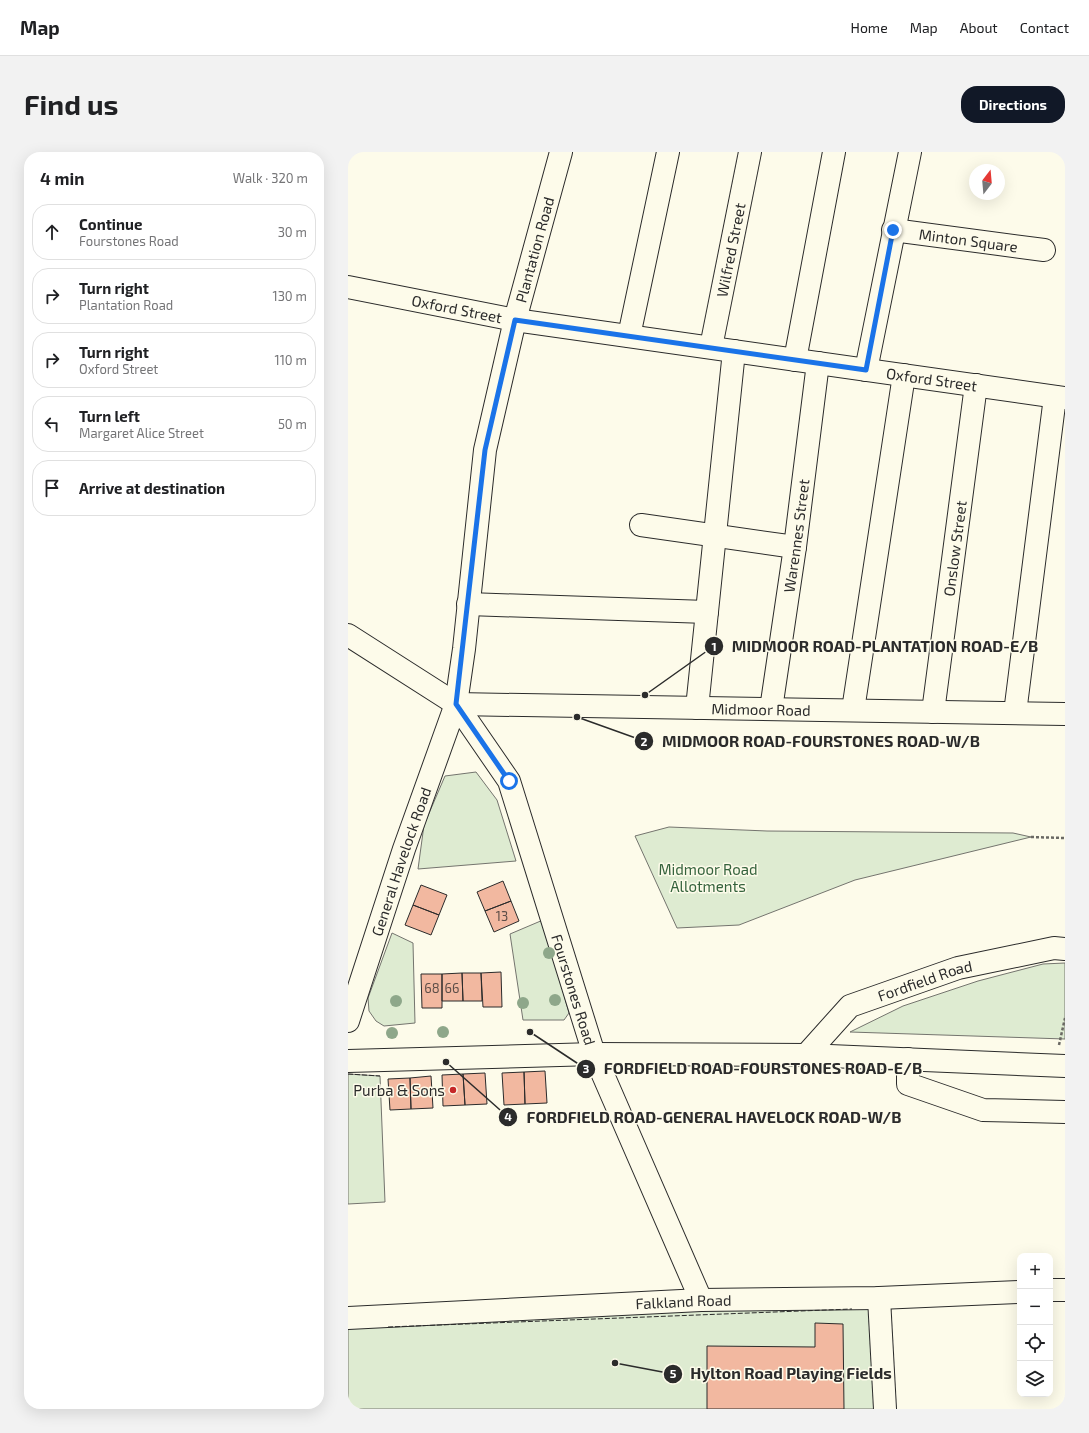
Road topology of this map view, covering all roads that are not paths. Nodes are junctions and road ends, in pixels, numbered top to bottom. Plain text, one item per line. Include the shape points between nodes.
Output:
1 (561, 152) edge
2 (668, 152) edge
3 (750, 152) edge
4 (834, 152) edge
5 (910, 152) edge
6 (893, 230) junction
7 (1044, 250) dead end
8 (348, 287) edge
9 (515, 320) junction
10 (629, 336) junction
11 (711, 347) junction
12 (734, 351) junction
13 (795, 360) junction
14 (818, 363) junction
15 (866, 370) junction
16 (904, 375) junction
17 (976, 386) junction
18 (1060, 397) edge
19 (641, 525) dead end
20 (715, 536) junction
21 (795, 547) junction
22 (468, 604) junction
23 (707, 612) junction
24 (348, 635) edge
25 (456, 704) junction
26 (697, 708) junction
27 (771, 709) junction
28 (853, 710) junction
29 (933, 712) junction
30 (1015, 713) junction
31 (1065, 714) edge
32 (1065, 948) edge
33 (348, 1020) edge
34 (594, 1054) junction
35 (806, 1055) junction
36 (908, 1059) junction
37 (348, 1061) edge
38 (1059, 1066) edge
39 (1065, 1112) edge
40 (1053, 1290) edge
41 (1065, 1290) edge
42 (1017, 1292) edge
43 (879, 1298) junction
44 (701, 1300) junction
45 (348, 1318) edge
46 (885, 1409) edge

1 - 9 street, Plantation Road
2 - 10 street
3 - 11 street, Wilfred Street
4 - 13 street
5 - 6 street
6 - 7 street, Minton Square
6 - 15 street
8 - 9 street, Oxford Street
9 - 10 street, Oxford Street
9 - 22 street, Plantation Road via 485,450
10 - 11 street, Oxford Street
11 - 12 street, Oxford Street
12 - 13 street, Oxford Street
12 - 20 street
13 - 14 street, Oxford Street
14 - 15 street, Oxford Street
14 - 21 street, Warennes Street
15 - 16 street, Oxford Street
16 - 17 street, Oxford Street
16 - 28 street
17 - 18 street, Oxford Street
17 - 29 street, Onslow Street
18 - 30 street
19 - 20 street
20 - 21 street
20 - 23 street
21 - 27 street, Warennes Street
22 - 23 street
22 - 25 street, Plantation Road
23 - 26 street
24 - 25 street
25 - 26 street, Midmoor Road
25 - 33 street, General Havelock Road via 404,849
25 - 34 street, Fourstones Road via 509,781
26 - 27 street, Midmoor Road
27 - 28 street, Midmoor Road
28 - 29 street, Midmoor Road
29 - 30 street, Midmoor Road
30 - 31 street, Midmoor Road
32 - 35 street, Fordfield Road via 1054,948 958,968 850,1006
34 - 35 street
34 - 37 street
34 - 44 street, Fourstones Road
35 - 36 street
36 - 38 street
36 - 39 street via 908,1084 983,1110
40 - 41 street
42 - 43 street, Falkland Road
43 - 44 street, Falkland Road
43 - 46 street
44 - 45 street, Falkland Road

